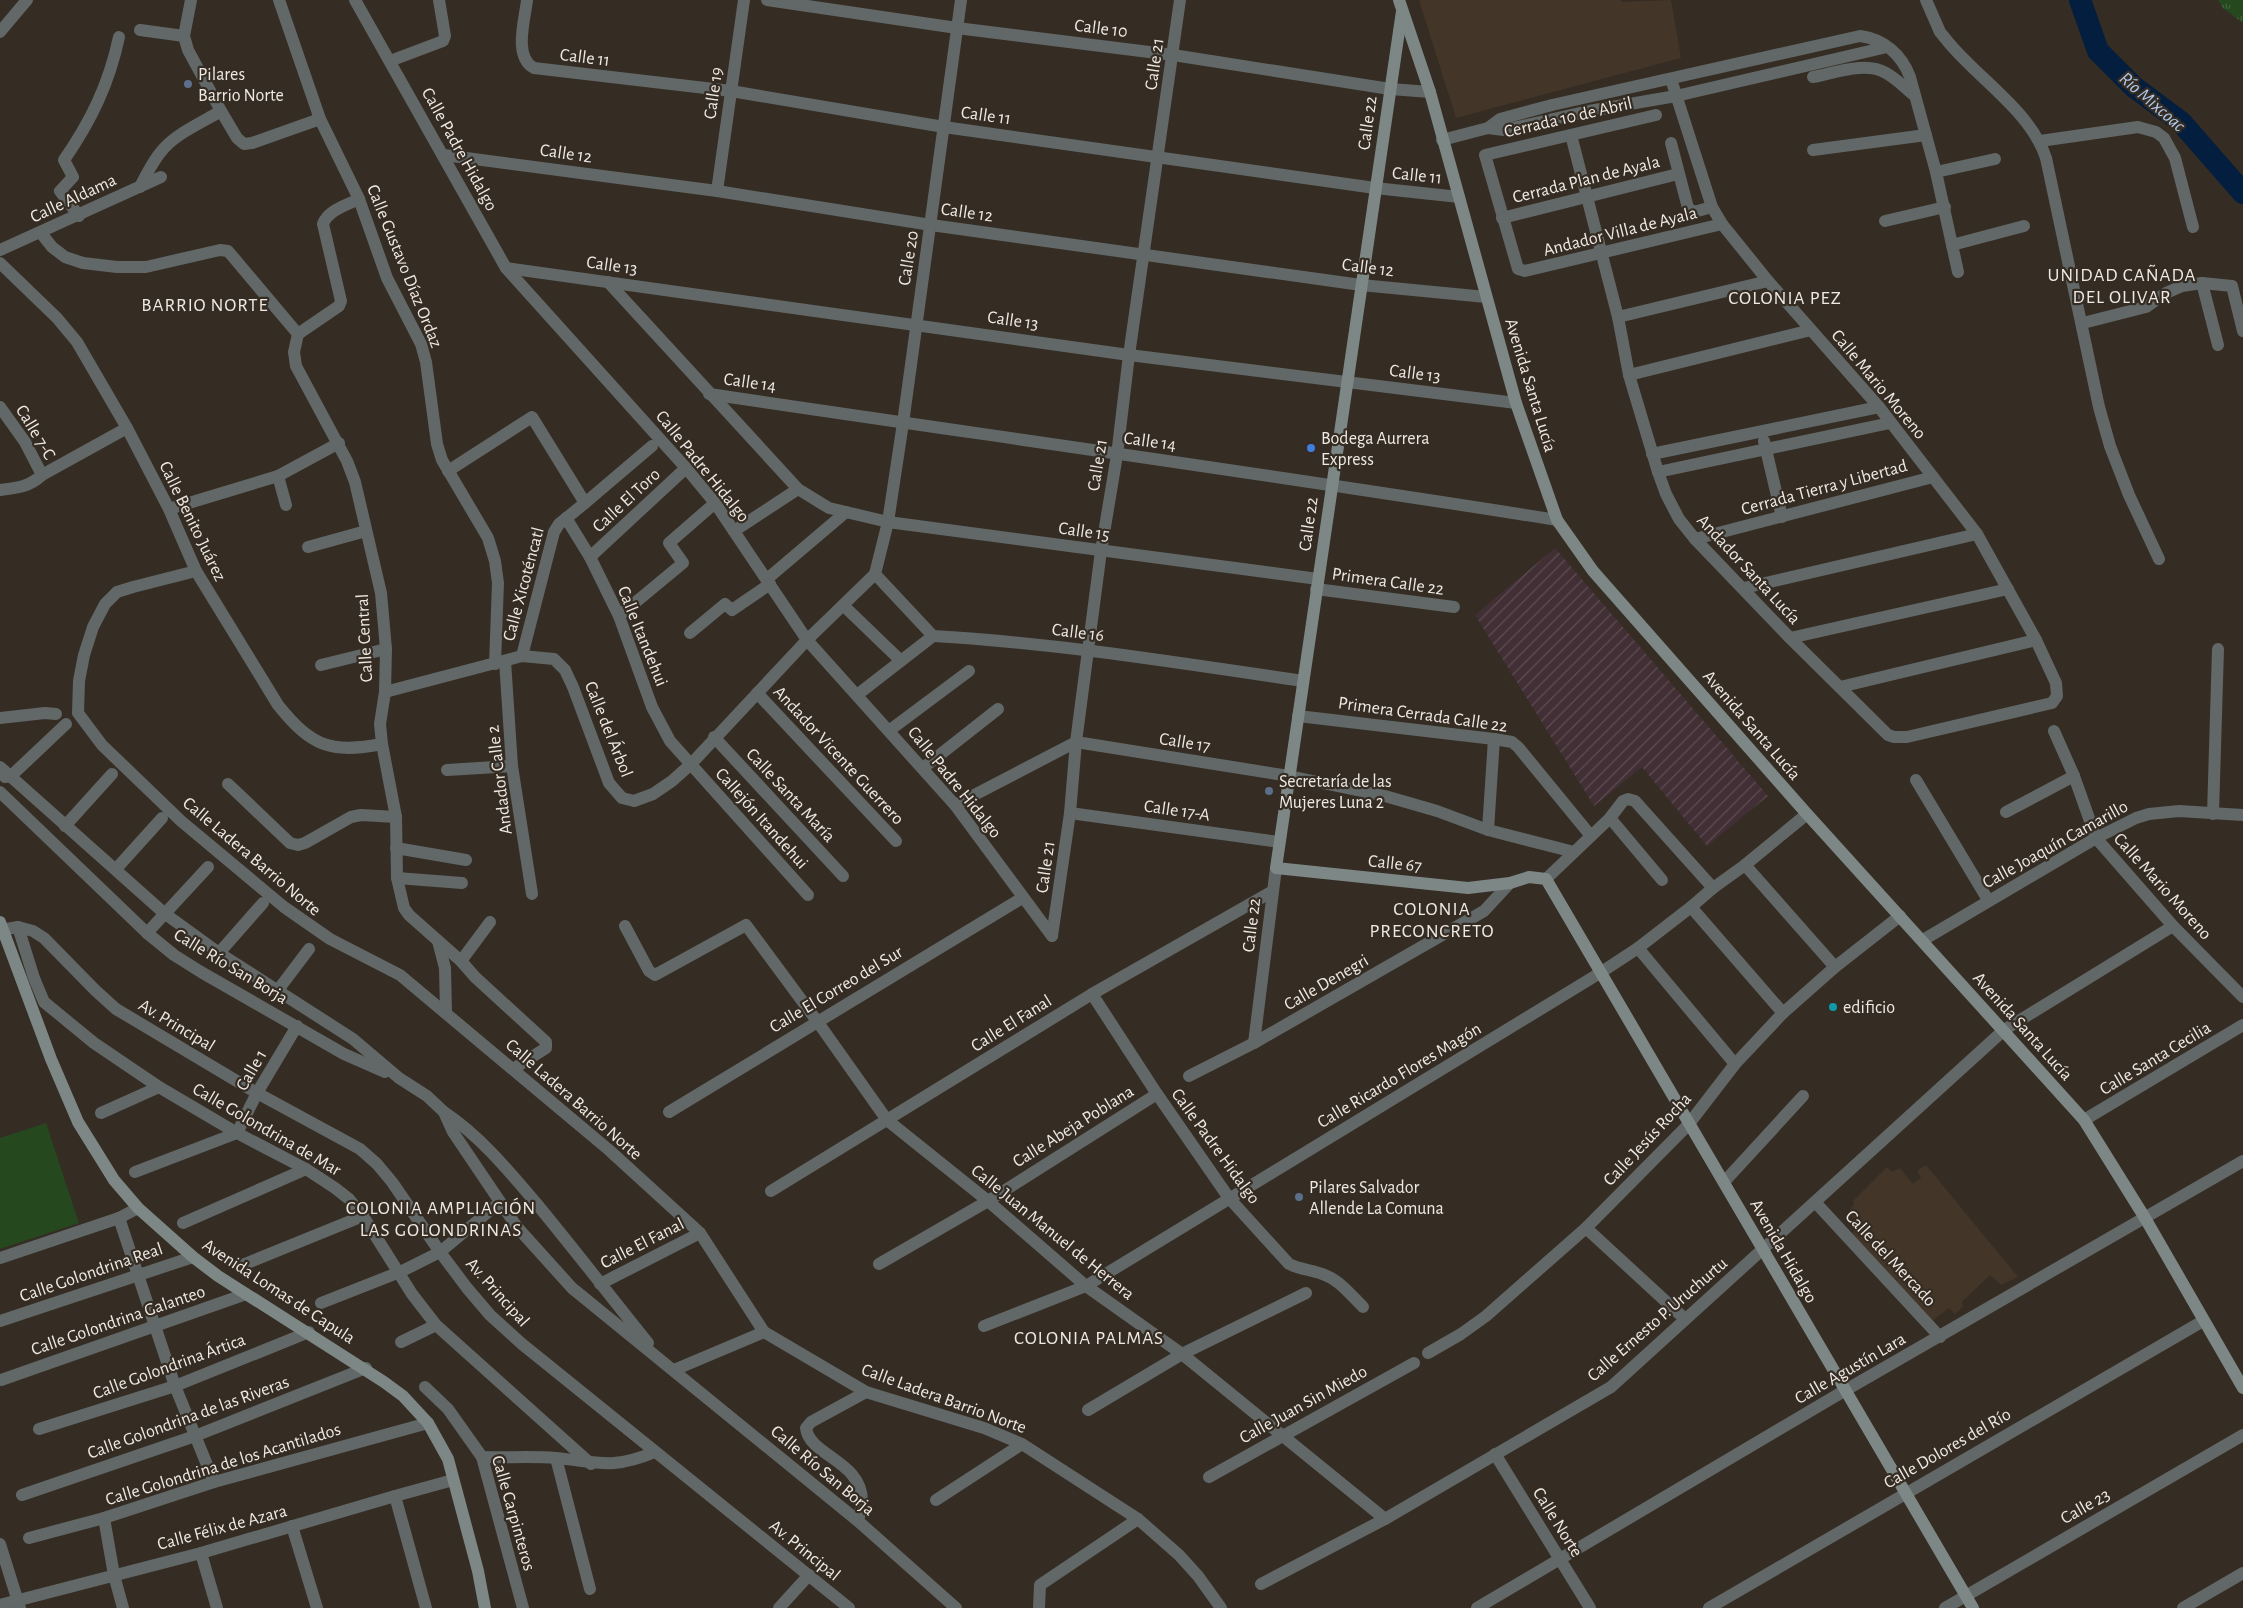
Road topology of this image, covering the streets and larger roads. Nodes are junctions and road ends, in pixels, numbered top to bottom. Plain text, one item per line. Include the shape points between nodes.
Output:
1 (27, 0) edge
2 (190, 0) edge
3 (279, 0) edge
4 (355, 0) edge
5 (439, 0) edge
6 (527, 0) edge
7 (744, 0) edge
8 (767, 0) edge
9 (961, 0) edge
10 (1180, 0) edge
11 (1926, 0) edge
12 (1400, 6) edge
13 (957, 28) junction
14 (140, 30) dead end
15 (0, 32) edge
16 (184, 36) junction
17 (119, 37) dead end
18 (1887, 47) junction
19 (1173, 55) junction
20 (390, 61) junction
21 (1813, 77) dead end
22 (1671, 79) junction
23 (1390, 89) junction
24 (731, 92) junction
25 (1430, 92) junction
26 (1676, 96) junction
27 (1914, 96) junction
28 (221, 111) junction
29 (1656, 115) dead end
30 (320, 119) junction
31 (944, 128) junction
32 (1488, 128) junction
33 (1571, 135) junction
34 (1926, 135) junction
35 (1442, 140) junction
36 (2040, 141) junction
37 (1671, 143) dead end
38 (1813, 150) dead end
39 (444, 155) junction
40 (1158, 156) junction
41 (1995, 159) dead end
42 (1936, 172) junction
43 (1678, 174) junction
44 (161, 177) dead end
45 (140, 186) junction
46 (1375, 188) junction
47 (717, 191) junction
48 (1588, 196) junction
49 (1459, 197) junction
50 (359, 199) junction
51 (1712, 207) junction
52 (1945, 207) junction
53 (78, 216) junction
54 (1502, 218) junction
55 (1885, 221) dead end
56 (1722, 224) junction
57 (931, 225) junction
58 (2024, 226) dead end
59 (2194, 226) dead end
60 (41, 233) junction
61 (1952, 245) junction
62 (0, 250) edge
63 (1144, 254) junction
64 (1602, 254) junction
65 (0, 263) edge
66 (506, 268) junction
67 (1958, 272) dead end
68 (1768, 281) junction
69 (608, 282) junction
70 (2202, 283) junction
71 (1361, 285) junction
72 (2237, 286) edge
73 (1486, 297) junction
74 (1618, 318) junction
75 (2083, 323) junction
76 (916, 324) junction
77 (1811, 330) junction
78 (2243, 331) edge
79 (298, 334) junction
80 (2218, 345) dead end
81 (1129, 354) junction
82 (1629, 375) junction
83 (1347, 382) junction
84 (709, 394) junction
85 (1516, 403) junction
86 (0, 407) edge
87 (1879, 407) junction
88 (1890, 422) junction
89 (903, 423) junction
90 (127, 428) junction
91 (1762, 432) junction
92 (339, 443) junction
93 (652, 446) dead end
94 (1765, 448) junction
95 (1652, 454) junction
96 (1117, 455) junction
97 (686, 468) junction
98 (448, 471) junction
99 (1658, 472) junction
100 (42, 475) junction
101 (278, 476) junction
102 (1933, 477) junction
103 (1331, 484) junction
104 (798, 489) junction
105 (0, 490) edge
106 (585, 503) junction
107 (715, 503) junction
108 (286, 505) dead end
109 (169, 509) junction
110 (846, 512) junction
111 (1782, 516) junction
112 (566, 518) junction
113 (1557, 520) junction
114 (888, 522) junction
115 (366, 531) junction
116 (734, 531) junction
117 (1977, 534) junction
118 (1695, 539) junction
119 (308, 547) dead end
120 (1101, 551) junction
121 (590, 557) junction
122 (2159, 559) dead end
123 (196, 571) junction
124 (875, 574) junction
125 (768, 582) junction
126 (1317, 584) junction
127 (1744, 588) junction
128 (2008, 588) junction
129 (844, 606) junction
130 (1454, 607) dead end
131 (619, 616) junction
132 (690, 633) dead end
133 (933, 636) junction
134 (1790, 638) junction
135 (807, 640) junction
136 (2036, 640) junction
137 (386, 649) junction
138 (2218, 649) dead end
139 (1088, 650) junction
140 (522, 656) junction
141 (900, 660) junction
142 (500, 662) junction
143 (320, 665) dead end
144 (968, 671) dead end
145 (1303, 681) junction
146 (1840, 687) junction
147 (385, 692) junction
148 (757, 693) junction
149 (857, 695) junction
150 (998, 709) dead end
151 (56, 714) dead end
152 (1298, 716) junction
153 (0, 718) edge
154 (66, 724) dead end
155 (890, 730) junction
156 (1883, 732) joint
157 (2054, 732) dead end
158 (714, 738) junction
159 (1494, 739) junction
160 (1076, 742) junction
161 (382, 744) junction
162 (691, 764) junction
163 (512, 766) junction
164 (0, 767) edge
165 (923, 768) junction
166 (447, 770) dead end
167 (112, 774) dead end
168 (1289, 776) junction
169 (2074, 776) junction
170 (6, 777) edge
171 (1916, 780) dead end
172 (228, 784) dead end
173 (0, 792) edge
174 (955, 805) junction
175 (1070, 812) junction
176 (2006, 812) dead end
177 (1807, 814) junction
178 (2213, 814) junction
179 (2243, 815) edge
180 (162, 818) dead end
181 (396, 818) junction
182 (1610, 818) junction
183 (65, 826) junction
184 (1488, 830) junction
185 (1591, 836) junction
186 (2096, 838) junction
187 (896, 841) dead end
188 (1279, 842) junction
189 (396, 848) junction
190 (1574, 852) junction
191 (466, 860) dead end
192 (1745, 865) junction
193 (208, 867) dead end
194 (1276, 868) junction
195 (116, 869) junction
196 (843, 876) dead end
197 (397, 878) junction
198 (1546, 879) junction
199 (1662, 880) dead end
200 (462, 883) dead end
201 (1510, 883) junction
202 (1713, 888) junction
203 (1273, 891) junction
204 (532, 894) dead end
205 (808, 895) dead end
206 (1022, 898) junction
207 (1988, 900) junction
208 (263, 902) dead end
209 (1691, 907) junction
210 (164, 913) junction
211 (1900, 916) junction
212 (490, 922) dead end
213 (625, 926) dead end
214 (2172, 926) junction
215 (1, 927) edge
216 (18, 927) junction
217 (147, 932) junction
218 (1052, 936) joint
219 (438, 940) junction
220 (1923, 940) junction
221 (1638, 948) junction
222 (309, 949) dead end
223 (219, 953) junction
224 (461, 961) junction
225 (1836, 967) junction
226 (1600, 973) junction
227 (278, 990) junction
228 (1092, 994) junction
229 (2243, 997) edge
230 (446, 1012) junction
231 (1783, 1013) junction
232 (817, 1021) junction
233 (2243, 1025) edge
234 (298, 1026) junction
235 (2004, 1030) junction
236 (1254, 1042) junction
237 (1735, 1064) junction
238 (513, 1069) junction
239 (1189, 1076) dead end
240 (399, 1078) junction
241 (159, 1088) junction
242 (257, 1093) junction
243 (1157, 1094) junction
244 (1803, 1096) dead end
245 (102, 1112) dead end
246 (444, 1112) junction
247 (669, 1112) dead end
248 (886, 1120) junction
249 (2084, 1120) junction
250 (1688, 1125) junction
251 (237, 1133) junction
252 (2243, 1161) edge
253 (306, 1169) junction
254 (135, 1172) dead end
255 (1724, 1182) junction
256 (771, 1191) dead end
257 (1229, 1198) junction
258 (988, 1201) junction
259 (1815, 1202) junction
260 (499, 1203) junction
261 (138, 1208) junction
262 (364, 1216) junction
263 (119, 1218) junction
264 (2145, 1218) junction
265 (183, 1223) dead end
266 (1586, 1228) junction
267 (700, 1233) junction
268 (1763, 1248) junction
269 (440, 1252) junction
270 (193, 1257) junction
271 (0, 1258) edge
272 (879, 1264) dead end
273 (240, 1266) dead end
274 (400, 1272) junction
275 (138, 1274) junction
276 (600, 1284) junction
277 (1086, 1286) junction
278 (1306, 1293) dead end
279 (246, 1294) junction
280 (321, 1303) dead end
281 (1363, 1307) dead end
282 (1685, 1319) junction
283 (0, 1321) edge
284 (2203, 1321) junction
285 (436, 1325) junction
286 (155, 1326) junction
287 (984, 1326) dead end
288 (309, 1332) junction
289 (764, 1332) junction
290 (1940, 1337) junction
291 (401, 1342) dead end
292 (1428, 1353) dead end
293 (1182, 1354) junction
294 (1414, 1363) dead end
295 (669, 1367) junction
296 (366, 1368) junction
297 (1, 1380) edge
298 (175, 1386) junction
299 (425, 1386) dead end
300 (2243, 1388) edge
301 (1844, 1390) junction
302 (866, 1392) junction
303 (1088, 1410) dead end
304 (428, 1423) junction
305 (39, 1429) dead end
306 (1281, 1435) junction
307 (2243, 1435) edge
308 (195, 1436) junction
309 (1022, 1444) junction
310 (655, 1452) junction
311 (1495, 1454) junction
312 (482, 1457) junction
313 (556, 1458) junction
314 (591, 1464) junction
315 (1209, 1477) dead end
316 (453, 1480) junction
317 (214, 1482) junction
318 (1905, 1492) junction
319 (22, 1495) dead end
320 (395, 1496) junction
321 (936, 1500) dead end
322 (104, 1518) junction
323 (1138, 1519) junction
324 (1385, 1519) junction
325 (858, 1521) junction
326 (292, 1526) junction
327 (29, 1538) dead end
328 (0, 1544) edge
329 (201, 1553) junction
330 (1561, 1559) junction
331 (2243, 1573) edge
332 (114, 1575) junction
333 (809, 1575) junction
334 (1261, 1584) dead end
335 (590, 1589) dead end
336 (1966, 1596) junction
337 (19, 1604) edge
338 (0, 1605) edge
339 (1219, 1607) edge
340 (123, 1608) edge
341 (217, 1608) edge
342 (317, 1608) edge
343 (426, 1608) edge
344 (485, 1608) edge
345 (523, 1608) edge
346 (779, 1608) edge
347 (849, 1608) edge
348 (956, 1608) edge
349 (1039, 1608) edge
350 (1477, 1608) edge
351 (1590, 1608) edge
352 (1709, 1608) edge
353 (1945, 1608) edge
354 (1973, 1608) edge
355 (2183, 1608) edge

1 - 15 street
2 - 16 street
3 - 30 street, Calle Gustavo Díaz Ordaz
4 - 20 street, Calle Padre Hidalgo
5 - 20 street via 444,31 441,43
6 - 24 street, Calle 11 via 522,49 525,62 534,68
7 - 24 street, Calle 19
8 - 13 street, Calle 10
9 - 13 street, Calle 20
10 - 19 street, Calle 21
11 - 36 street via 1940,32
12 - 23 street, Calle 22
12 - 25 street, Avenida Santa Lucía
13 - 19 street, Calle 10
13 - 31 street, Calle 20
14 - 16 street
16 - 28 street via 193,60
17 - 53 street via 114,62 100,98 85,129 64,160 73,177 60,191
18 - 22 street via 1872,37 1860,36
18 - 26 street
18 - 27 street via 1897,53 1906,66
19 - 23 street, Calle 10
19 - 40 street, Calle 21
20 - 39 street, Calle Padre Hidalgo
21 - 27 street via 1858,68 1876,68 1893,77
22 - 26 street, Calle Mario Moreno
22 - 32 street via 1552,105 1500,119
23 - 25 street, Calle 10
23 - 46 street, Calle 22
24 - 31 street, Calle 11
24 - 47 street, Calle 19
25 - 35 street, Avenida Santa Lucía
26 - 32 street via 1504,130
26 - 51 street, Calle Mario Moreno
27 - 34 street
28 - 30 street via 244,144
28 - 45 street via 166,146
29 - 33 street, Cerrada 10 de Abril
30 - 50 street, Calle Gustavo Díaz Ordaz
31 - 40 street, Calle 11
31 - 57 street, Calle 20
32 - 35 street
33 - 48 street, Andador Santa Lucía
33 - 54 street, Cerrada 10 de Abril via 1487,154 1485,158
34 - 38 street
34 - 42 street
35 - 49 street, Avenida Santa Lucía
36 - 59 street via 2147,127 2164,138 2175,158
36 - 75 street
37 - 43 street
39 - 47 street, Calle 12
39 - 66 street, Calle Padre Hidalgo
40 - 46 street, Calle 11
40 - 63 street, Calle 21
41 - 42 street
42 - 52 street
43 - 48 street, Cerrada Plan de Ayala
43 - 51 street via 1688,208 1694,212
44 - 45 street, Calle Aldama
45 - 53 street, Calle Aldama
46 - 49 street, Calle 11
46 - 71 street, Calle 22
47 - 57 street, Calle 12
48 - 54 street, Cerrada Plan de Ayala
48 - 64 street, Andador Santa Lucía
49 - 73 street, Avenida Santa Lucía
50 - 79 street via 332,212 323,224 341,301 339,306
50 - 98 street, Calle Gustavo Díaz Ordaz via 387,278 421,344 437,444
51 - 56 street, Calle Mario Moreno
52 - 55 street
52 - 61 street
53 - 60 street, Calle Aldama
54 - 64 street, Andador Villa de Ayala via 1519,270 1525,272
56 - 64 street, Andador Villa de Ayala
56 - 68 street, Calle Mario Moreno
57 - 63 street, Calle 12
57 - 76 street, Calle 20
58 - 61 street
60 - 62 street, Calle Aldama
60 - 79 street via 65,257 117,267 146,267 220,250 228,251
61 - 67 street
63 - 71 street, Calle 12
63 - 81 street, Calle 21
64 - 74 street, Andador Santa Lucía
65 - 90 street, Calle Benito Juárez via 77,342
66 - 69 street, Calle 13
66 - 97 street, Calle Padre Hidalgo
68 - 74 street
68 - 77 street, Calle Mario Moreno
69 - 76 street, Calle 13
69 - 84 street, Calle 15
70 - 72 street
70 - 75 street via 2173,289 2146,307
70 - 80 street
71 - 73 street, Calle 12
71 - 83 street, Calle 22
72 - 78 street
73 - 85 street, Avenida Santa Lucía
74 - 82 street, Andador Santa Lucía
75 - 122 street via 2110,446
76 - 81 street, Calle 13
76 - 89 street, Calle 20
77 - 82 street
77 - 87 street, Calle Mario Moreno
79 - 92 street, Calle Central via 294,352 296,366
81 - 83 street, Calle 13
81 - 96 street, Calle 21
82 - 95 street, Andador Santa Lucía
83 - 85 street, Calle 13
83 - 103 street, Calle 22
84 - 89 street, Calle 14
84 - 104 street, Calle 15
85 - 113 street, Avenida Santa Lucía
86 - 100 street, Calle 7-C via 25,442
87 - 88 street, Calle Mario Moreno
87 - 91 street
88 - 94 street
88 - 102 street, Calle Mario Moreno
89 - 96 street, Calle 14
89 - 114 street, Calle 20
90 - 100 street
90 - 109 street, Calle Benito Juárez
91 - 94 street
91 - 95 street
92 - 101 street
92 - 115 street, Calle Central via 355,482
93 - 106 street, Calle Xicoténcatl
94 - 99 street
94 - 111 street
95 - 99 street, Andador Santa Lucía
96 - 103 street, Calle 14
96 - 120 street, Calle 21
97 - 107 street, Calle Padre Hidalgo
97 - 121 street, Calle El Toro
98 - 106 street via 529,418 534,419
98 - 142 street, Calle Gustavo Díaz Ordaz via 488,538 495,561
99 - 118 street, Andador Santa Lucía via 1679,519
100 - 105 street via 24,487
101 - 108 street
101 - 109 street
102 - 111 street, Cerrada Tierra y Libertad
102 - 117 street, Calle Mario Moreno
103 - 113 street, Calle 14
103 - 126 street, Calle 22
104 - 110 street, Calle 15 via 829,508
104 - 116 street
106 - 112 street, Calle Xicoténcatl
107 - 116 street, Calle Padre Hidalgo
107 - 131 street via 669,543 683,563
109 - 123 street, Calle Benito Juárez
110 - 114 street, Calle 15
110 - 125 street
111 - 118 street, Cerrada Tierra y Libertad
112 - 121 street, Calle Itandehui
112 - 140 street, Calle Xicoténcatl via 550,540
113 - 177 street, Avenida Santa Lucía via 1593,571
114 - 120 street, Calle 15
114 - 124 street, Calle 20
115 - 119 street
115 - 137 street, Calle Central via 381,593
116 - 125 street, Calle Padre Hidalgo
117 - 127 street
117 - 128 street, Calle Mario Moreno
118 - 127 street, Andador Santa Lucía
120 - 126 street, Calle 15
120 - 139 street, Calle 21
121 - 131 street, Calle Itandehui
123 - 161 street, Calle Benito Juárez via 278,705 294,724 308,737 326,745 344,748
123 - 230 street, Calle Ladera Barrio Norte via 117,592 105,604 84,654 78,713 102,745 182,821 284,907 330,939 392,969
124 - 129 street, Calle del Árbol
124 - 133 street
125 - 132 street via 732,610 725,604
125 - 135 street, Calle Padre Hidalgo
126 - 130 street, Primera Calle 22
126 - 145 street, Calle 22
127 - 134 street, Andador Santa Lucía
128 - 134 street
128 - 136 street, Calle Mario Moreno
129 - 135 street, Calle del Árbol
129 - 141 street
131 - 162 street, Calle Itandehui via 660,724 670,741
133 - 139 street, Calle 16 via 1006,640
133 - 141 street
134 - 146 street, Andador Santa Lucía
135 - 148 street, Calle del Árbol
135 - 149 street, Calle Padre Hidalgo
136 - 146 street
136 - 156 street, Calle Mario Moreno via 2056,683 2056,696 2052,703 1907,737 1894,737
137 - 143 street
137 - 147 street, Calle Central
138 - 178 street
139 - 145 street, Calle 16
139 - 160 street, Calle 21
140 - 142 street, Calle del Árbol
140 - 162 street, Calle del Árbol via 554,660 565,670 609,783 622,798 634,801 653,794
141 - 149 street
142 - 147 street, Calle del Árbol
142 - 163 street, Andador Calle 2
144 - 155 street
145 - 152 street, Calle 22
146 - 156 street, Andador Santa Lucía
147 - 161 street, Calle Central via 380,724
148 - 158 street, Calle del Árbol
148 - 187 street, Andador Vicente Guerrero
149 - 155 street, Calle Padre Hidalgo
150 - 165 street
151 - 153 street
152 - 159 street, Primera Cerrada Calle 22
152 - 168 street, Calle 22
154 - 170 street
155 - 165 street, Calle Padre Hidalgo
157 - 169 street, Calle Mario Moreno
158 - 162 street, Calle del Árbol
158 - 196 street, Calle Santa María
159 - 184 street
159 - 185 street, Primera Cerrada Calle 22 via 1512,742 1518,747
160 - 168 street, Calle 17
160 - 174 street
160 - 175 street, Calle 21
161 - 181 street, Calle Central
162 - 205 street, Callejón Itandehui
163 - 166 street
163 - 204 street, Andador Calle 2
164 - 170 street, Calle Río San Borja
165 - 174 street, Calle Padre Hidalgo
167 - 183 street
168 - 184 street, Calle 17 via 1420,806
168 - 188 street, Calle 22
169 - 176 street
169 - 186 street, Calle Mario Moreno
170 - 183 street, Calle Río San Borja
171 - 207 street
172 - 181 street via 290,843 298,845 351,817
173 - 217 street, Calle Río San Borja
174 - 206 street, Calle Padre Hidalgo
175 - 188 street, Calle 17-A
175 - 218 street, Calle 21
177 - 192 street, Calle Ricardo Flores Magón
177 - 211 street, Avenida Santa Lucía
178 - 179 street, Calle Joaquín Camarillo
178 - 186 street, Calle Joaquín Camarillo via 2180,811 2149,814
180 - 195 street
181 - 189 street, Calle Central
182 - 185 street
182 - 199 street
182 - 202 street via 1623,801 1635,802
183 - 195 street, Calle Río San Borja
184 - 190 street, Calle 17
185 - 190 street
186 - 207 street, Calle Joaquín Camarillo
186 - 214 street, Calle Mario Moreno
188 - 194 street, Calle 22
189 - 191 street
189 - 197 street, Calle Central
190 - 198 street
192 - 202 street, Calle Ricardo Flores Magón
192 - 225 street
193 - 210 street
194 - 201 street, Calle 67 via 1460,887
194 - 203 street, Calle 22
195 - 210 street, Calle Río San Borja
197 - 200 street
197 - 219 street, Calle Central via 404,908
198 - 201 street via 1529,877
198 - 226 street, Avenida Hidalgo
201 - 236 street, Calle Denegri via 1484,911
202 - 209 street, Calle Ricardo Flores Magón
203 - 228 street, Calle El Fanal
203 - 236 street, Calle 22
206 - 218 street, Calle Padre Hidalgo
206 - 232 street, Calle El Correo del Sur
207 - 220 street, Calle Joaquín Camarillo
208 - 223 street
209 - 221 street, Calle Ricardo Flores Magón
209 - 231 street
210 - 217 street
210 - 223 street, Calle Río San Borja
211 - 220 street, Avenida Santa Lucía
211 - 225 street, Calle Jesús Rocha
212 - 224 street
213 - 232 street, Calle Juan Manuel de Herrera via 649,971 658,974 746,925
214 - 229 street, Calle Mario Moreno
214 - 235 street, Calle Ernesto P. Uruchurtu
215 - 216 street, Av. Principal
215 - 261 street, Avenida Lomas de Capula via 78,1122 114,1180
216 - 241 street, Calle Golondrina de Mar via 44,1002 109,1054
216 - 242 street, Av. Principal via 44,938 116,1009
217 - 234 street, Calle Río San Borja via 201,972
219 - 224 street, Calle Central
219 - 230 street via 445,968
220 - 235 street, Avenida Santa Lucía
221 - 226 street, Calle Ricardo Flores Magón
221 - 237 street
222 - 227 street
223 - 227 street, Calle Río San Borja
224 - 238 street, Calle Central via 475,978 546,1042 546,1048
225 - 231 street, Calle Jesús Rocha
226 - 250 street, Avenida Hidalgo
226 - 257 street, Calle Ricardo Flores Magón
227 - 240 street, Calle Río San Borja via 353,1039
228 - 243 street, Calle Padre Hidalgo
228 - 248 street, Calle El Fanal
230 - 238 street, Calle Ladera Barrio Norte
231 - 237 street, Calle Jesús Rocha
232 - 247 street, Calle El Correo del Sur
232 - 248 street, Calle Juan Manuel de Herrera
233 - 249 street, Calle Santa Cecilia
234 - 240 street, Calle Río San Borja via 344,1054
234 - 242 street, Calle 1
235 - 249 street, Avenida Santa Lucía
235 - 259 street, Calle Ernesto P. Uruchurtu
236 - 239 street, Calle Denegri
237 - 250 street, Calle Jesús Rocha
238 - 267 street, Calle Ladera Barrio Norte
240 - 246 street, Calle Río San Borja via 427,1096
241 - 245 street
241 - 251 street, Calle Golondrina de Mar
242 - 251 street, Calle 1
242 - 269 street, Av. Principal via 360,1149 392,1182
243 - 257 street, Calle Padre Hidalgo
243 - 258 street, Calle Abeja Poblana
244 - 255 street
246 - 260 street, Calle Río San Borja via 453,1132
246 - 276 street, Calle Río San Borja via 465,1126 506,1167
248 - 256 street, Calle El Fanal
248 - 258 street, Calle Juan Manuel de Herrera
249 - 264 street, Avenida Santa Lucía
250 - 255 street, Avenida Hidalgo
250 - 266 street, Calle Jesús Rocha
251 - 253 street, Calle Golondrina de Mar
251 - 254 street
252 - 264 street, Calle Agustín Lara
253 - 262 street, Calle Golondrina de Mar via 335,1188
253 - 265 street
255 - 268 street, Avenida Hidalgo
257 - 277 street, Calle Ricardo Flores Magón
257 - 281 street, Calle Padre Hidalgo via 1289,1264 1327,1276 1339,1283
258 - 272 street, Calle Abeja Poblana
258 - 277 street, Calle Juan Manuel de Herrera
259 - 268 street, Calle Ernesto P. Uruchurtu
259 - 290 street, Calle del Mercado
260 - 269 street
260 - 295 street, Calle Río San Borja via 572,1288
261 - 263 street
261 - 270 street, Avenida Lomas de Capula
262 - 273 street
262 - 274 street, Calle Golondrina de Mar
263 - 271 street
263 - 275 street
264 - 284 street, Avenida Santa Lucía
264 - 290 street, Calle Agustín Lara
266 - 282 street
266 - 292 street, Calle Jesús Rocha via 1486,1316
267 - 276 street, Calle El Fanal
267 - 289 street, Calle Ladera Barrio Norte
268 - 282 street, Calle Ernesto P. Uruchurtu
268 - 301 street, Avenida Hidalgo
269 - 274 street
269 - 310 street, Av. Principal via 490,1315
270 - 275 street, Calle Golondrina Real
270 - 279 street, Avenida Lomas de Capula
274 - 280 street
274 - 285 street, Calle Golondrina de Mar
275 - 283 street, Calle Golondrina Real
275 - 286 street
276 - 295 street, Calle Río San Borja
277 - 287 street, Calle Ricardo Flores Magón
277 - 293 street, Calle Juan Manuel de Herrera
278 - 293 street
279 - 286 street, Calle Golondrina Galanteo
279 - 288 street, Avenida Lomas de Capula
282 - 311 street, Calle Ernesto P. Uruchurtu via 1611,1387
284 - 300 street, Avenida Santa Lucía
284 - 318 street, Calle Dolores del Río
285 - 291 street
285 - 314 street, Calle Golondrina de Mar
286 - 297 street, Calle Golondrina Galanteo
286 - 298 street
288 - 296 street, Avenida Lomas de Capula
288 - 298 street, Calle Golondrina Ártica
289 - 295 street
289 - 302 street, Calle Ladera Barrio Norte
290 - 301 street, Calle Agustín Lara
293 - 303 street
293 - 306 street, Calle Juan Manuel de Herrera
294 - 306 street, Calle Juan Sin Miedo
295 - 325 street, Calle Río San Borja
296 - 304 street, Avenida Lomas de Capula via 403,1396
296 - 308 street, Calle Golondrina de las Riveras
298 - 305 street, Calle Golondrina Ártica
298 - 308 street
299 - 312 street, Calle Carpinteros via 448,1409
301 - 318 street, Avenida Hidalgo
301 - 330 street, Calle Agustín Lara
302 - 309 street, Calle Ladera Barrio Norte via 984,1428
302 - 325 street via 811,1422 806,1428 814,1444 853,1474 862,1502
304 - 316 street, Avenida Lomas de Capula via 448,1459
304 - 317 street, Calle Golondrina de los Acantilados
306 - 315 street, Calle Juan Sin Miedo
306 - 324 street, Calle Juan Manuel de Herrera
307 - 336 street, Calle 23
308 - 317 street
308 - 319 street, Calle Golondrina de las Riveras
309 - 321 street
309 - 323 street, Calle Ladera Barrio Norte
310 - 314 street via 618,1464
310 - 333 street, Av. Principal
311 - 324 street, Calle Ernesto P. Uruchurtu
311 - 330 street, Calle Norte
312 - 313 street
312 - 345 street, Calle Carpinteros
313 - 314 street
313 - 335 street
316 - 320 street, Calle Félix de Azara
316 - 344 street, Avenida Lomas de Capula
317 - 322 street, Calle Golondrina de los Acantilados
318 - 336 street, Avenida Hidalgo
318 - 352 street, Calle Dolores del Río
320 - 326 street, Calle Félix de Azara
320 - 343 street
322 - 327 street, Calle Golondrina de los Acantilados
322 - 332 street
323 - 339 street, Calle Ladera Barrio Norte via 1179,1555
323 - 349 street via 1040,1585
324 - 334 street, Calle Ernesto P. Uruchurtu
325 - 348 street, Calle Río San Borja
326 - 329 street, Calle Félix de Azara
326 - 342 street
328 - 337 street
329 - 332 street, Calle Félix de Azara
329 - 341 street
330 - 350 street, Calle Agustín Lara
330 - 351 street, Calle Norte
331 - 355 street
332 - 337 street, Calle Félix de Azara
332 - 340 street
333 - 346 street
333 - 347 street, Av. Principal
336 - 353 street, Calle 23
336 - 354 street, Avenida Hidalgo
337 - 338 street, Calle Félix de Azara

